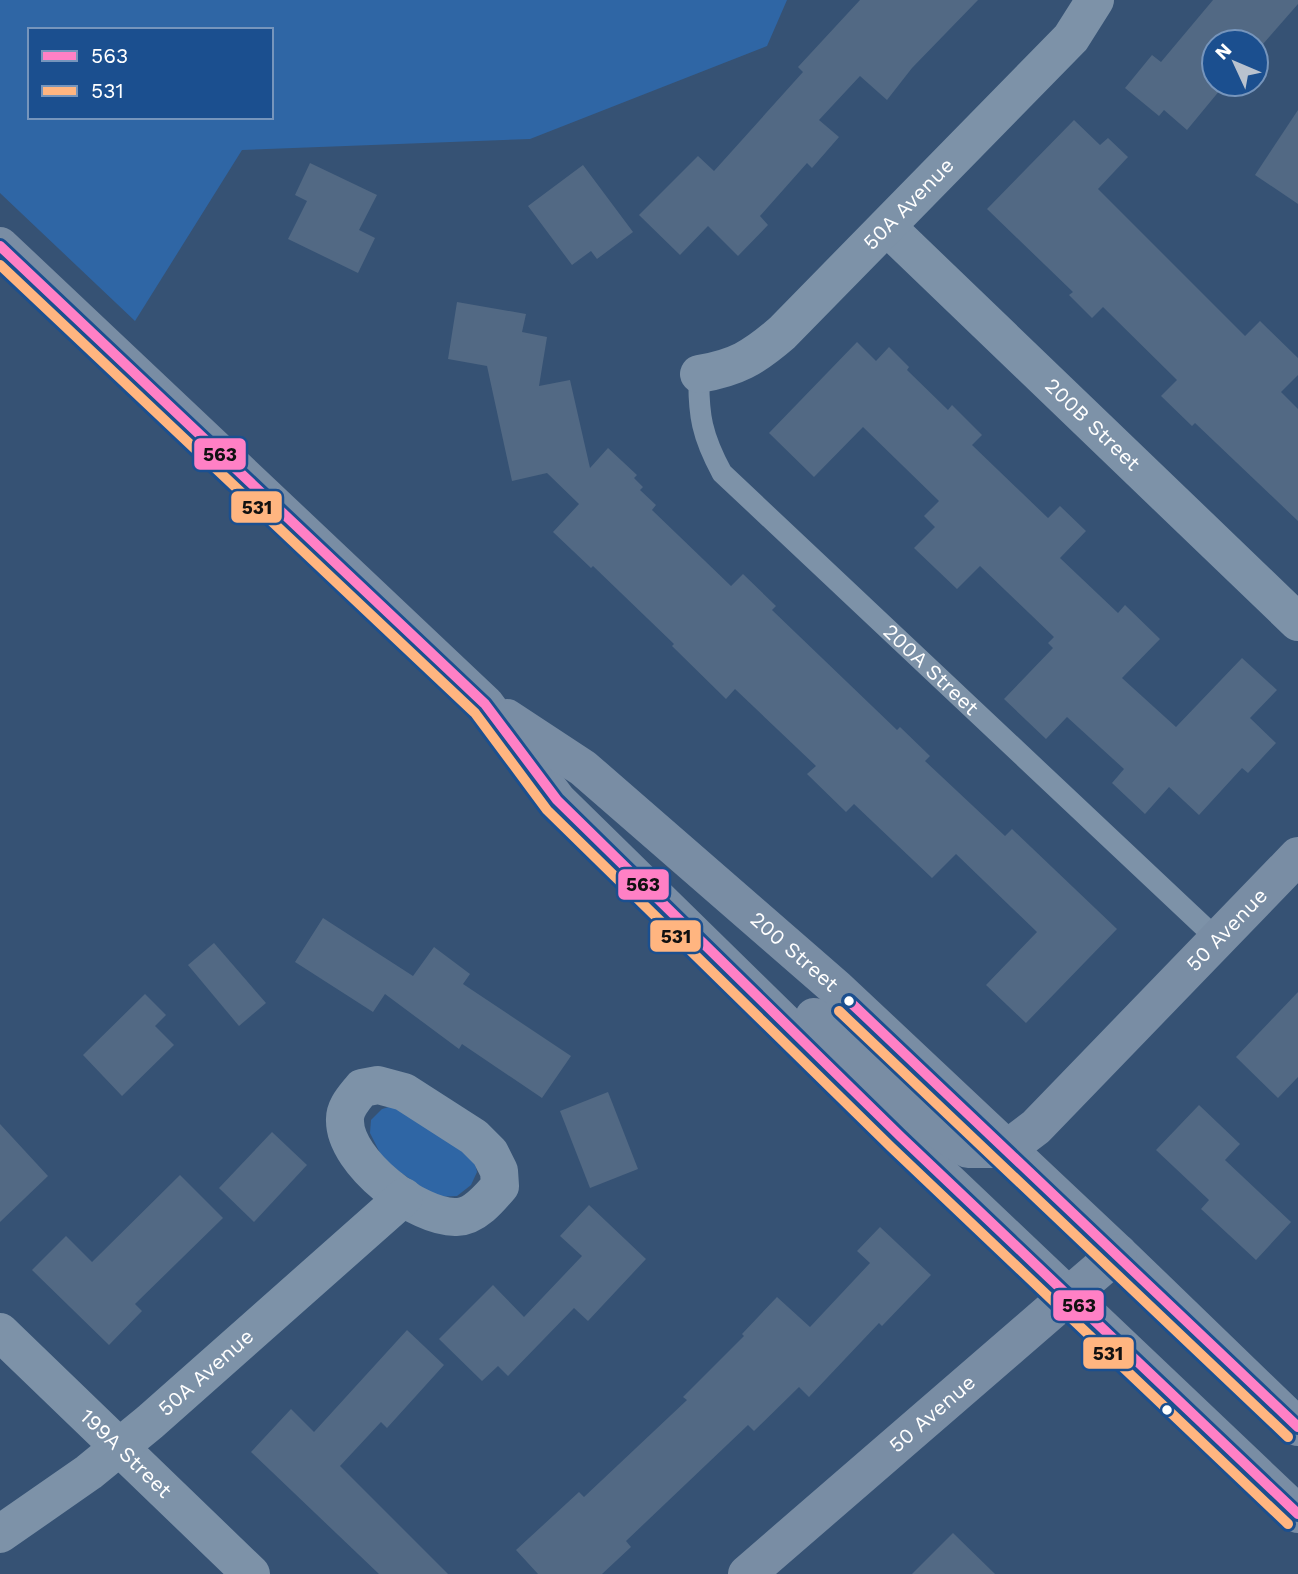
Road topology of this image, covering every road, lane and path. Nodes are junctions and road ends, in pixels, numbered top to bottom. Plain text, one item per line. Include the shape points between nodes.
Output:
1 (1095, 0) edge
2 (887, 227) junction
3 (0, 246) edge
4 (699, 374) joint
5 (1298, 622) edge
6 (485, 704) junction
7 (1298, 856) edge
8 (1216, 938) junction
9 (742, 981) junction
10 (1007, 1149) junction
11 (404, 1197) dead end
12 (1118, 1253) junction
13 (1069, 1296) junction
14 (0, 1332) edge
15 (1298, 1427) edge
16 (119, 1447) junction
17 (1298, 1514) edge
18 (0, 1534) edge
19 (251, 1574) edge
20 (747, 1574) edge

1 - 2 street, 50A Avenue via 1070,38
2 - 4 street, 50A Avenue via 759,353 730,369
2 - 5 street, 200B Street
3 - 6 main road, 200 Street
4 - 8 lane, 200A Street via 698,408 704,441 722,473
6 - 9 main road, 200 Street via 557,800
6 - 10 main road, 200 Street via 583,768 836,988
7 - 8 main road, 50 Avenue
8 - 10 main road, 50 Avenue via 1036,1127
9 - 10 main road via 815,1017 936,1128 968,1149
9 - 13 main road, 200 Street
10 - 12 main road, 200 Street
11 - 16 street, 50A Avenue
12 - 13 main road, 50 Avenue
12 - 15 main road, 200 Street
13 - 17 main road, 200 Street
13 - 20 main road, 50 Avenue
14 - 16 street, 199A Street
16 - 18 street, 50A Avenue
16 - 19 street, 199A Street

